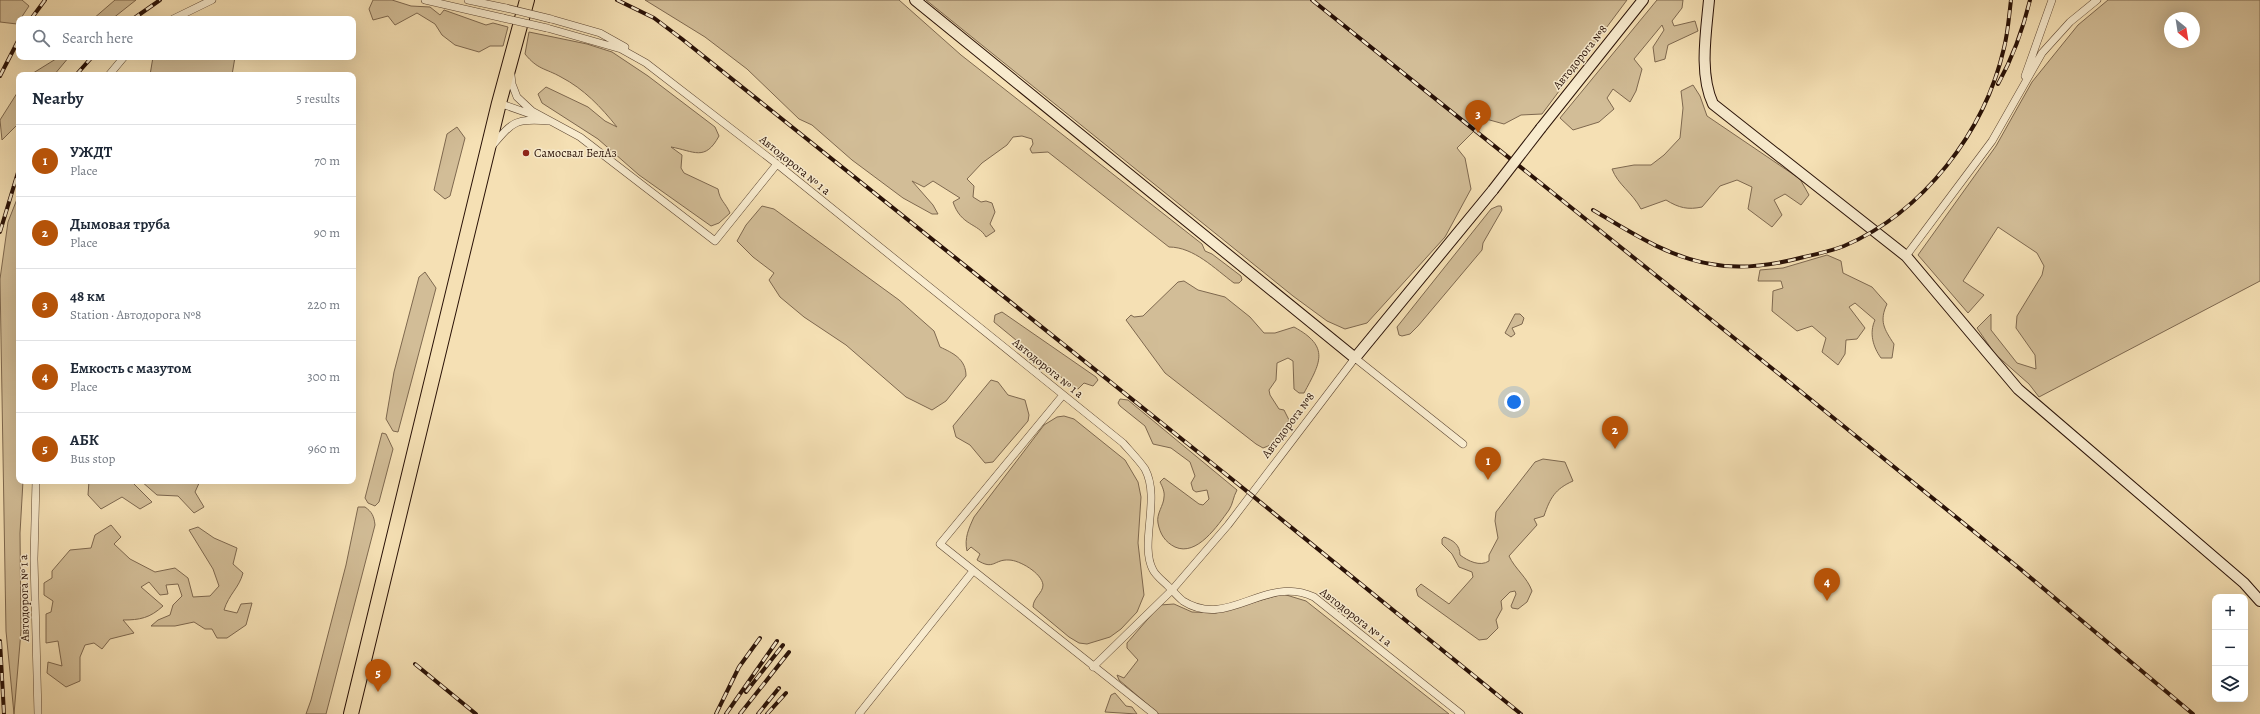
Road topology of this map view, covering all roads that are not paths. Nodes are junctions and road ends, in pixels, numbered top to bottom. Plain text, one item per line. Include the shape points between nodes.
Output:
1 (212, 0) edge
2 (425, 0) edge
3 (468, 0) edge
4 (527, 0) edge
5 (914, 0) edge
6 (1705, 0) edge
7 (1709, 0) edge
8 (2052, 0) edge
9 (2097, 0) edge
10 (1643, 1) edge
11 (180, 16) edge
12 (1707, 23) junction
13 (122, 60) edge
14 (511, 61) junction
15 (646, 62) junction
16 (112, 72) edge
17 (2019, 94) junction
18 (499, 104) junction
19 (554, 122) junction
20 (487, 151) junction
21 (777, 164) junction
22 (1906, 256) junction
23 (1355, 358) junction
24 (1063, 395) junction
25 (1463, 444) dead end
26 (36, 484) edge
27 (973, 571) junction
28 (1172, 590) junction
29 (2260, 601) edge
30 (1093, 667) junction
31 (38, 714) edge
32 (351, 714) edge
33 (859, 714) edge
34 (1154, 714) edge
35 (1461, 714) edge

1 - 11 street
2 - 15 street, Автодорога № 1 а, bridge via 621,48
3 - 15 street, bridge via 600,33
4 - 14 highway
5 - 23 street
6 - 12 street
7 - 12 street
8 - 17 street
9 - 17 street via 2070,22 2042,54
10 - 23 street, Автодорога №8, bridge
12 - 22 street via 1706,79 1713,104
13 - 16 street
14 - 18 highway
14 - 19 street via 512,84 517,97 532,111
15 - 21 street, Автодорога № 1 а
17 - 22 street via 1992,142
18 - 19 street
18 - 20 highway
19 - 20 street via 528,119 509,126
19 - 21 street via 580,137 715,241
20 - 32 highway
21 - 24 street, Автодорога № 1 а
22 - 29 street via 2018,389 2244,583
23 - 25 street
23 - 28 street, Автодорога №8 via 1228,525
24 - 27 street via 940,544
24 - 28 street, Автодорога № 1 а via 1123,443 1145,469 1152,496 1149,558 1154,571
26 - 31 street, Автодорога № 1 а via 34,559
27 - 30 street
27 - 33 street
28 - 30 street, Автодорога №8
28 - 35 street, Автодорога № 1 а via 1194,607 1211,610 1231,607 1275,592 1290,590 1314,597
30 - 34 street

